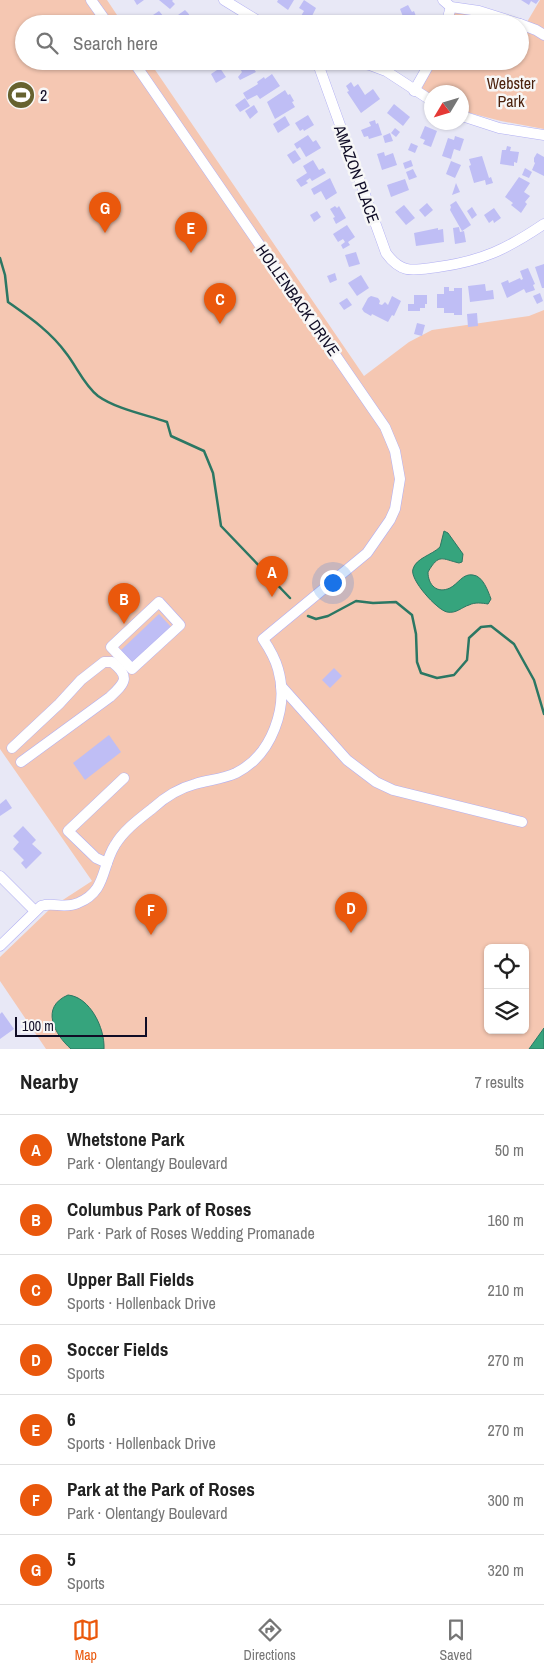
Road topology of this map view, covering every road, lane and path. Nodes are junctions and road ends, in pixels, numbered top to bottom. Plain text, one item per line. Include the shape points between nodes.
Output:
1 (91, 0) edge
2 (224, 0) edge
3 (443, 0) edge
4 (451, 7) junction
5 (102, 15) edge
6 (248, 15) edge
7 (449, 15) edge
8 (492, 15) edge
9 (529, 27) edge
10 (544, 35) edge
11 (139, 70) edge
12 (319, 70) edge
13 (381, 70) edge
14 (426, 70) edge
15 (414, 91) junction
16 (424, 97) edge
17 (469, 118) edge
18 (544, 135) edge
19 (544, 224) edge
20 (180, 625) joint
21 (281, 686) junction
22 (12, 748) dead end
23 (22, 762) dead end
24 (124, 778) dead end
25 (522, 822) dead end
26 (107, 862) junction
27 (0, 876) edge
28 (35, 911) junction
29 (0, 946) edge

1 - 5 street
2 - 6 street
3 - 4 street
4 - 7 street
4 - 8 street
9 - 10 street
11 - 21 street, HOLLENBACK DRIVE via 385,427 395,451 398,466 395,509 367,553 263,639 272,653
12 - 19 street, AMAZON PLACE via 386,253 393,263 404,269 416,270 463,264 505,249
13 - 15 street
14 - 15 street
15 - 16 street
17 - 18 street via 499,128
20 - 20 street via 159,602 111,647 132,669
21 - 25 street via 347,760 376,782 393,790
21 - 26 street via 279,716 268,743 259,755 235,773 189,786 161,801 125,832
22 - 23 street via 81,680 104,662 112,662 123,673 122,686 110,698
24 - 26 street via 68,831 96,858
26 - 28 street via 100,886 86,900 67,906 44,905
27 - 28 street
28 - 29 street

